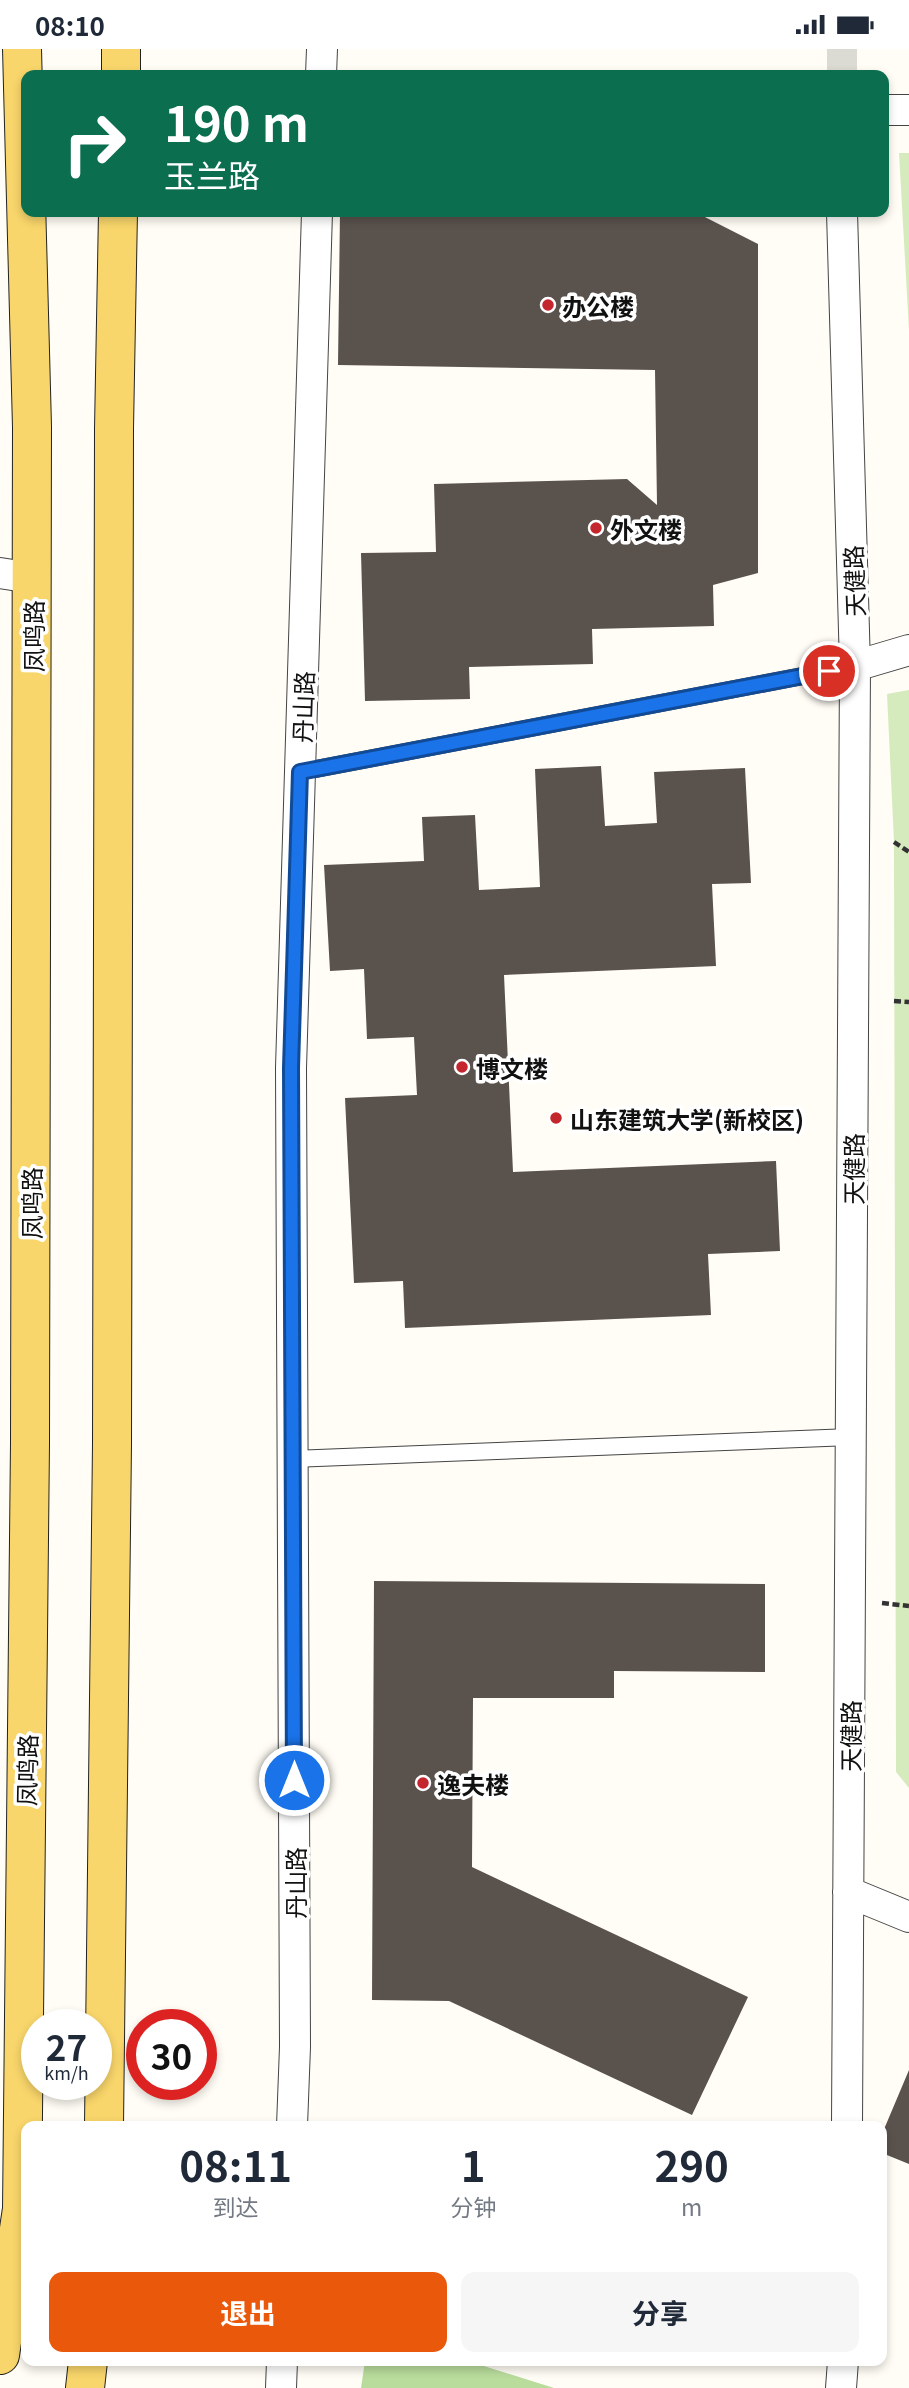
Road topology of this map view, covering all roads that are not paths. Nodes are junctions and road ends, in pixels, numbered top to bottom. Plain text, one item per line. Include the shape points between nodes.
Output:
1 (22, 49) edge
2 (121, 49) edge
3 (322, 49) edge
4 (23, 70) edge
5 (121, 70) edge
6 (321, 70) edge
7 (889, 110) edge
8 (909, 110) edge
9 (27, 217) edge
10 (118, 217) edge
11 (317, 217) edge
12 (842, 217) edge
13 (16, 576) edge
14 (909, 650) edge
15 (855, 666) junction
16 (300, 772) junction
17 (851, 1437) junction
18 (292, 1459) junction
19 (848, 1892) junction
20 (909, 1917) edge
21 (23, 2121) edge
22 (104, 2121) edge
23 (292, 2121) edge
24 (847, 2121) edge
25 (21, 2216) edge
26 (0, 2355) edge
27 (87, 2366) edge
28 (282, 2366) edge
29 (843, 2366) edge
30 (85, 2388) edge
31 (281, 2388) edge
32 (841, 2388) edge

1 - 4 main road, 凤鸣路
2 - 5 main road
3 - 6 street
7 - 8 street
9 - 13 main road, 凤鸣路 via 33,427
10 - 22 main road
11 - 16 street, 丹山路
12 - 15 street, 天健路
13 - 21 main road, 凤鸣路 via 30,1429
14 - 15 street
15 - 16 lane
15 - 17 street, 天健路
16 - 18 street, 丹山路 via 291,1068
17 - 18 lane
17 - 19 street, 天健路
18 - 23 street, 丹山路
19 - 20 street
19 - 24 street, 天健路
25 - 26 main road, 凤鸣路
27 - 30 main road
28 - 31 street
29 - 32 street

